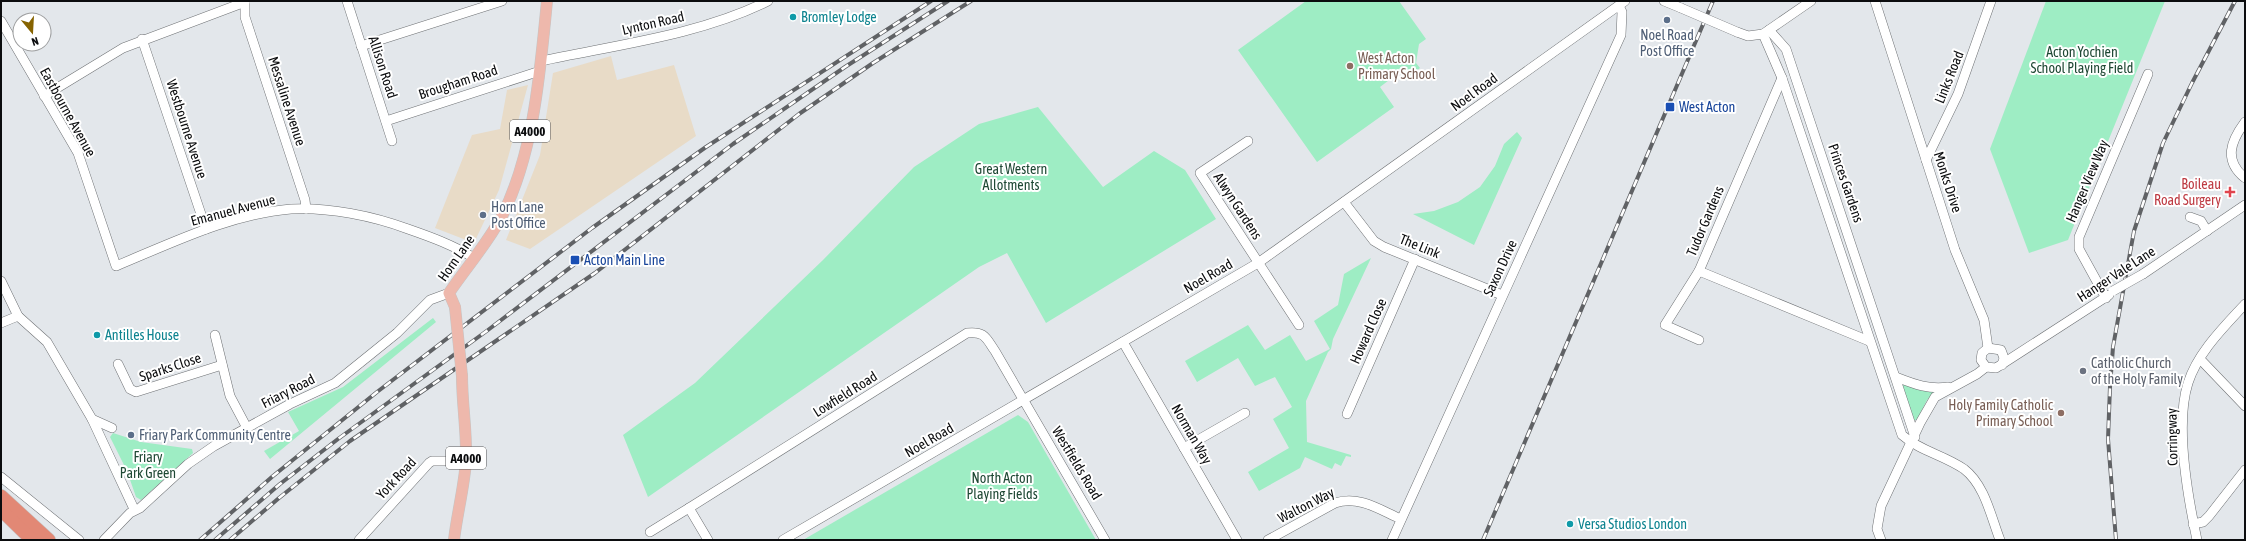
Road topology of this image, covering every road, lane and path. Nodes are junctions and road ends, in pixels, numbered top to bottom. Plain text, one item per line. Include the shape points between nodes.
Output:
1 (347, 1) edge
2 (502, 1) edge
3 (547, 1) edge
4 (768, 1) edge
5 (1664, 1) edge
6 (1811, 1) edge
7 (1875, 1) edge
8 (1991, 1) edge
9 (245, 2) edge
10 (1622, 3) edge
11 (1, 21) edge
12 (1766, 32) junction
13 (142, 39) junction
14 (361, 46) junction
15 (541, 66) junction
16 (2148, 74) dead end
17 (1782, 78) junction
18 (44, 96) junction
19 (386, 121) junction
20 (2245, 122) edge
21 (1248, 141) dead end
22 (392, 142) dead end
23 (1926, 160) junction
24 (2245, 178) edge
25 (1344, 202) junction
26 (2245, 205) edge
27 (306, 209) junction
28 (2190, 218) dead end
29 (206, 229) junction
30 (2207, 231) junction
31 (474, 258) junction
32 (1415, 259) junction
33 (1258, 263) junction
34 (116, 266) joint
35 (1699, 271) junction
36 (1, 281) edge
37 (449, 293) junction
38 (1502, 295) junction
39 (2106, 298) junction
40 (2245, 304) edge
41 (18, 316) junction
42 (1, 323) edge
43 (1299, 325) dead end
44 (214, 334) dead end
45 (1699, 340) dead end
46 (1869, 341) junction
47 (1123, 342) junction
48 (1988, 348) junction
49 (1887, 351) junction
50 (1874, 355) junction
51 (2200, 359) junction
52 (2003, 362) junction
53 (118, 364) dead end
54 (222, 365) junction
55 (1986, 366) junction
56 (1896, 377) junction
57 (1951, 386) junction
58 (1023, 401) junction
59 (2245, 406) edge
60 (1245, 414) dead end
61 (1347, 414) dead end
62 (92, 419) junction
63 (112, 428) dead end
64 (247, 428) junction
65 (1913, 440) junction
66 (1184, 448) junction
67 (466, 461) junction
68 (2245, 470) edge
69 (1, 476) edge
70 (1, 496) edge
71 (689, 508) junction
72 (134, 509) junction
73 (1, 510) edge
74 (1401, 519) junction
75 (2193, 524) junction
76 (34, 525) junction
77 (650, 532) dead end
78 (76, 538) edge
79 (32, 540) edge
80 (49, 540) edge
81 (55, 540) edge
82 (104, 540) edge
83 (359, 540) edge
84 (454, 540) edge
85 (708, 540) edge
86 (783, 540) edge
87 (1105, 540) edge
88 (1237, 540) edge
89 (1268, 540) edge
90 (1392, 540) edge
91 (1881, 540) edge
92 (2000, 540) edge
93 (2197, 540) edge

1 - 14 street, Allison Road
2 - 14 street
3 - 15 main road, Horn Lane / A4000
4 - 15 street, Lynton Road via 746,12 675,33
5 - 12 street, bridge via 1748,36
6 - 12 street
7 - 23 street, Monks Drive
8 - 23 street, Links Road via 1958,94
9 - 13 street
9 - 27 street, Messaline Avenue via 245,17
10 - 25 street, Noel Road
10 - 38 street, Saxon Drive via 1621,35
11 - 18 street, Eastbourne Avenue
12 - 17 street, Princes Gardens
12 - 49 street, Princes Gardens via 1786,49
13 - 18 street
13 - 29 street, Westbourne Avenue
14 - 19 street, Allison Road
15 - 19 street, Brougham Road
15 - 31 main road, Horn Lane / A4000 via 532,122 518,173 501,217
16 - 39 street, Hanger View Way via 2079,237 2079,249
17 - 35 street, Tudor Gardens
17 - 46 street, Princes Gardens
18 - 34 street, Eastbourne Avenue via 78,153
19 - 22 street, Allison Road
20 - 24 street via 2235,137 2231,151 2235,168
21 - 33 street, Alwyn Gardens via 1200,173
23 - 48 street, Monks Drive via 1955,250 1984,320
25 - 32 street, The Link via 1374,241
25 - 33 street, Noel Road
26 - 30 street, Hanger Vale Lane
27 - 29 street, Emanuel Avenue via 265,213
27 - 31 street, Emanuel Avenue via 378,219 457,247
28 - 30 street via 2201,221
29 - 34 street, Emanuel Avenue
30 - 39 street, Hanger Vale Lane, bridge
31 - 37 main road, Horn Lane / A4000
32 - 38 street, The Link
32 - 61 street, Howard Close
33 - 43 street
33 - 47 street, Noel Road
35 - 45 street via 1665,325
35 - 46 street, Tudor Gardens
36 - 41 street
37 - 64 street, Friary Road via 430,300 398,333 336,383 290,404
37 - 67 main road, Horn Lane / A4000, bridge via 455,306 466,421
38 - 74 street, Saxon Drive
39 - 52 street, Hanger Vale Lane
40 - 51 street, Corringway via 2208,346
41 - 42 street
41 - 62 street via 47,342
44 - 54 street
46 - 50 street, Princes Gardens
47 - 58 street, Noel Road
47 - 66 street, Norman Way
48 - 52 street via 2001,350
48 - 55 street via 1982,353 1982,360
49 - 50 street
49 - 56 street, Princes Gardens
50 - 65 street, Princes Gardens via 1902,435
51 - 59 street
51 - 75 street, Corringway via 2188,382 2183,428
52 - 55 street via 1994,369
53 - 54 street, Sparks Close via 130,389 136,392
54 - 64 street via 230,396
55 - 57 street via 1977,374
56 - 57 street via 1919,386 1938,389
56 - 65 street, Princes Gardens
57 - 65 street via 1935,397
58 - 71 street, Lowfield Road via 985,336 978,332 967,333
58 - 86 street, Noel Road
58 - 87 street, Westfields Road
60 - 66 street
62 - 63 street
62 - 72 street
64 - 72 street, Friary Road via 188,464 140,508
65 - 91 street via 1881,506 1877,529
65 - 92 street, Princes Gardens via 1964,470 1980,488
66 - 88 street, Norman Way
67 - 83 street, York Road via 429,463
67 - 84 main road, Horn Lane / A4000
68 - 75 street via 2209,516 2203,522
69 - 78 street
70 - 76 highway
71 - 77 street
71 - 85 street
72 - 82 street, Friary Road
73 - 79 highway
74 - 89 street, Walton Way via 1360,501 1345,500
74 - 90 street, Saxon Drive
75 - 93 street, Corringway
76 - 80 highway
76 - 81 street

